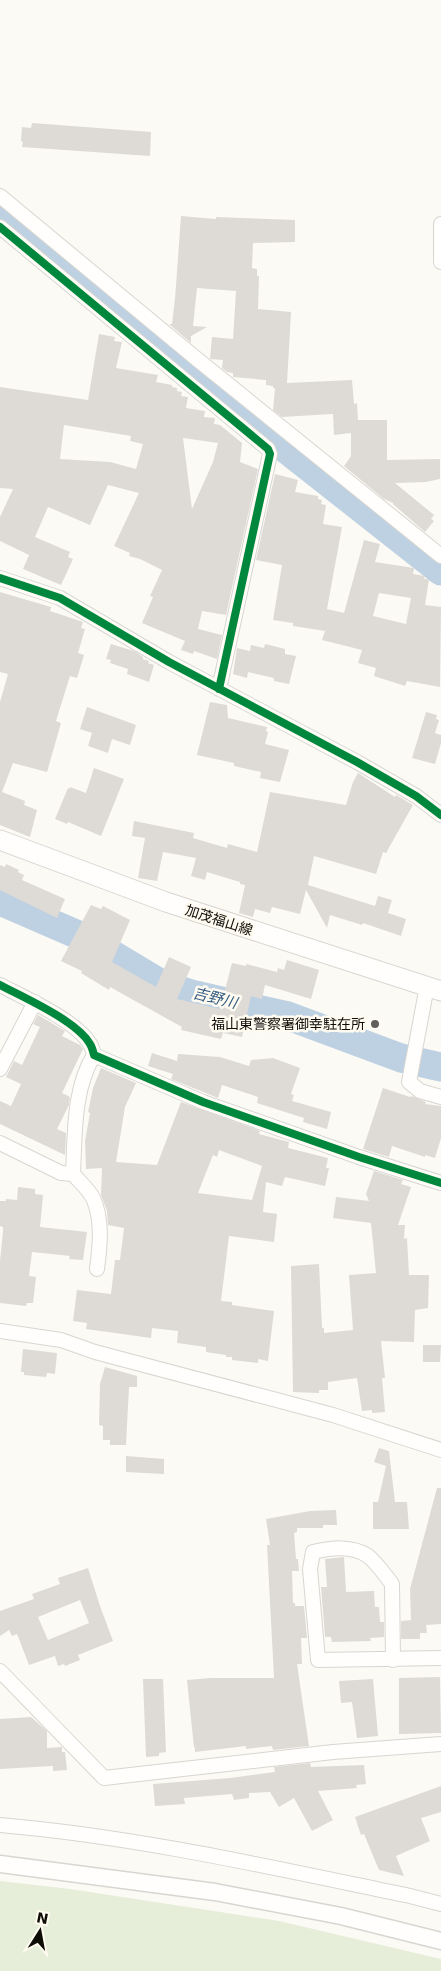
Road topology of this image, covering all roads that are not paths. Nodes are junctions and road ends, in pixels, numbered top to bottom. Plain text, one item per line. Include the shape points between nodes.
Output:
1 (0, 196) edge
2 (441, 224) edge
3 (0, 227) edge
4 (441, 262) edge
5 (441, 556) edge
6 (0, 578) edge
7 (219, 688) junction
8 (441, 814) edge
9 (0, 840) edge
10 (0, 985) edge
11 (434, 988) edge
12 (35, 1002) junction
13 (94, 1055) junction
14 (0, 1069) edge
15 (441, 1097) edge
16 (0, 1143) edge
17 (73, 1174) junction
18 (441, 1183) edge
19 (97, 1269) dead end
20 (0, 1331) edge
21 (441, 1450) edge
22 (441, 1658) edge
23 (393, 1660) junction
24 (0, 1671) edge
25 (441, 1744) edge
26 (0, 1825) edge
27 (0, 1864) edge
28 (441, 1904) edge
29 (441, 1940) edge

1 - 5 street
2 - 4 street
3 - 7 street via 268,449 270,454
6 - 7 street via 60,598
7 - 8 street via 357,762
9 - 11 main road, 加茂福山線 via 166,902
10 - 12 street
11 - 15 street via 412,1060 409,1082 420,1091
12 - 13 street via 78,1030 90,1044
12 - 14 street
13 - 17 street via 87,1067 76,1113
13 - 18 street via 203,1102
16 - 17 street via 61,1173
17 - 19 street via 93,1197 98,1215
20 - 21 street via 60,1340 332,1415
22 - 23 street
23 - 23 street via 392,1584 368,1556 352,1549 331,1548 313,1552 310,1569 318,1660
24 - 25 street via 104,1778 333,1752
26 - 28 street via 192,1851
27 - 29 street via 215,1892 341,1916

